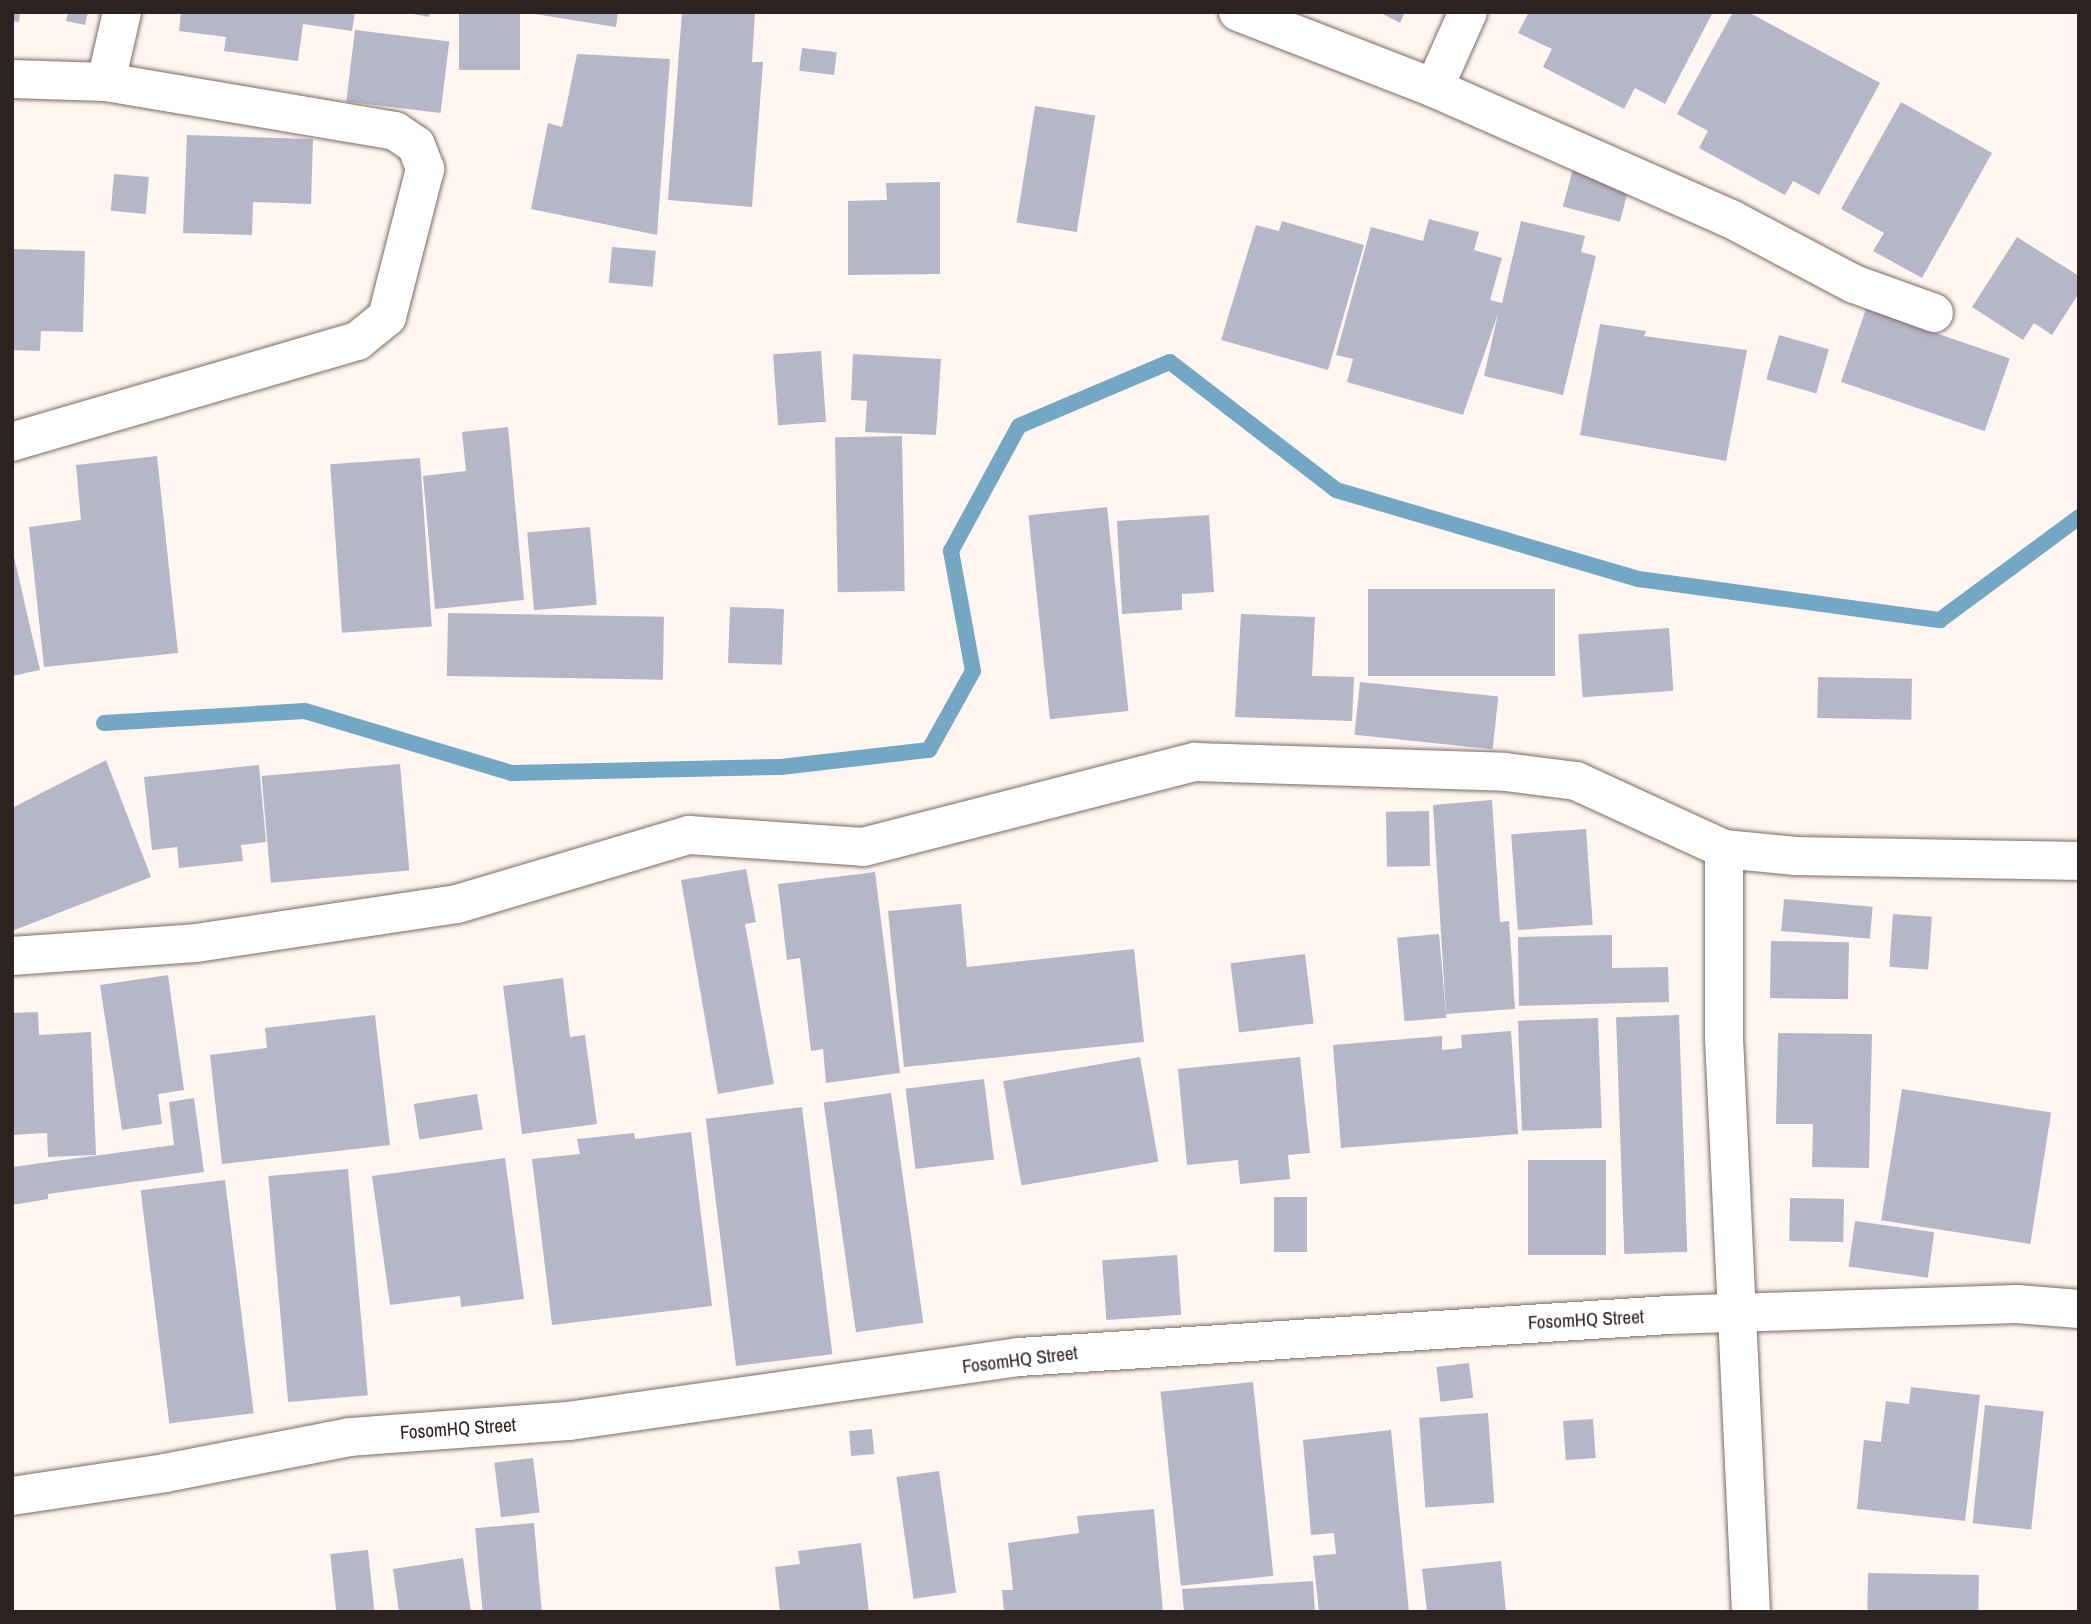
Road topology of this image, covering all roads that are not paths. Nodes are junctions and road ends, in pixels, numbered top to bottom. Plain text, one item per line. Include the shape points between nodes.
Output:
1 (122, 12) edge
2 (1238, 12) edge
3 (1468, 12) edge
4 (12, 79) edge
5 (106, 82) junction
6 (1434, 88) junction
7 (1934, 313) dead end
8 (12, 442) edge
9 (1724, 849) junction
10 (2079, 861) edge
11 (12, 956) edge
12 (2079, 1309) edge
13 (1737, 1312) junction
14 (12, 1496) edge
15 (1751, 1612) edge

1 - 5 street
2 - 6 street
3 - 6 street
4 - 5 street
5 - 8 street via 395,131 416,145 425,169 387,317 357,341
6 - 7 street via 1731,219 1854,284
9 - 10 street via 1796,856
9 - 11 street via 1576,781 1492,771 1195,762 863,847 690,835 457,904 196,943
9 - 13 street via 1724,1038
12 - 13 street, FosomHQ Street via 2017,1304
13 - 14 street, FosomHQ Street via 1019,1357 569,1421 350,1437
13 - 15 street

